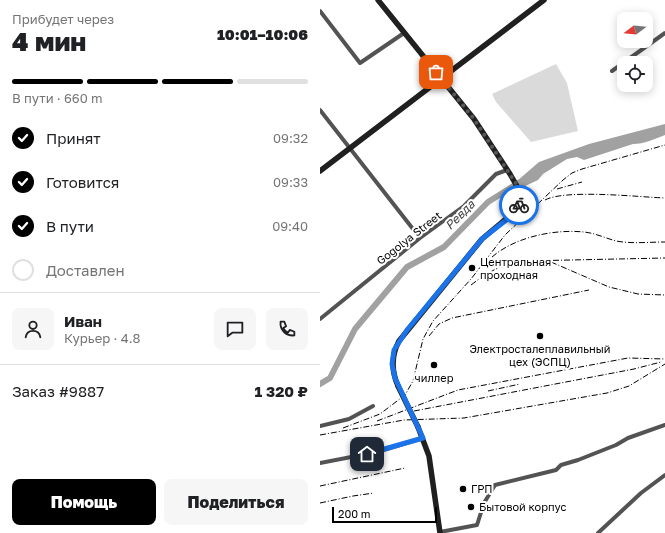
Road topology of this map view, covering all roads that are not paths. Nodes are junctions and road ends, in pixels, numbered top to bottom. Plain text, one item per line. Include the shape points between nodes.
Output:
1 (378, 0) edge
2 (544, 0) edge
3 (320, 11) edge
4 (404, 33) junction
5 (665, 33) edge
6 (612, 71) dead end
7 (442, 79) junction
8 (320, 110) edge
9 (351, 147) junction
10 (320, 171) edge
11 (509, 172) junction
12 (420, 238) junction
13 (320, 319) edge
14 (373, 406) dead end
15 (320, 426) edge
16 (664, 428) edge
17 (423, 438) junction
18 (320, 463) edge
19 (665, 475) edge
20 (439, 533) edge
21 (598, 533) edge

1 - 4 main road
2 - 7 main road
3 - 4 street via 360,63
4 - 7 main road
5 - 6 street
7 - 9 main road
7 - 11 main road via 474,119
8 - 9 street
9 - 10 main road
9 - 12 street
11 - 12 street, Gogolya Street via 496,174 464,206
11 - 17 main road, bridge via 522,193 520,204 513,214 482,239 394,350 392,364 398,386
12 - 13 street, Gogolya Street
14 - 15 street via 349,419
16 - 20 street via 628,438 616,446 561,465 556,470 495,485 484,504 477,525
17 - 18 street via 377,452
17 - 20 main road via 429,456
19 - 21 street via 641,493

